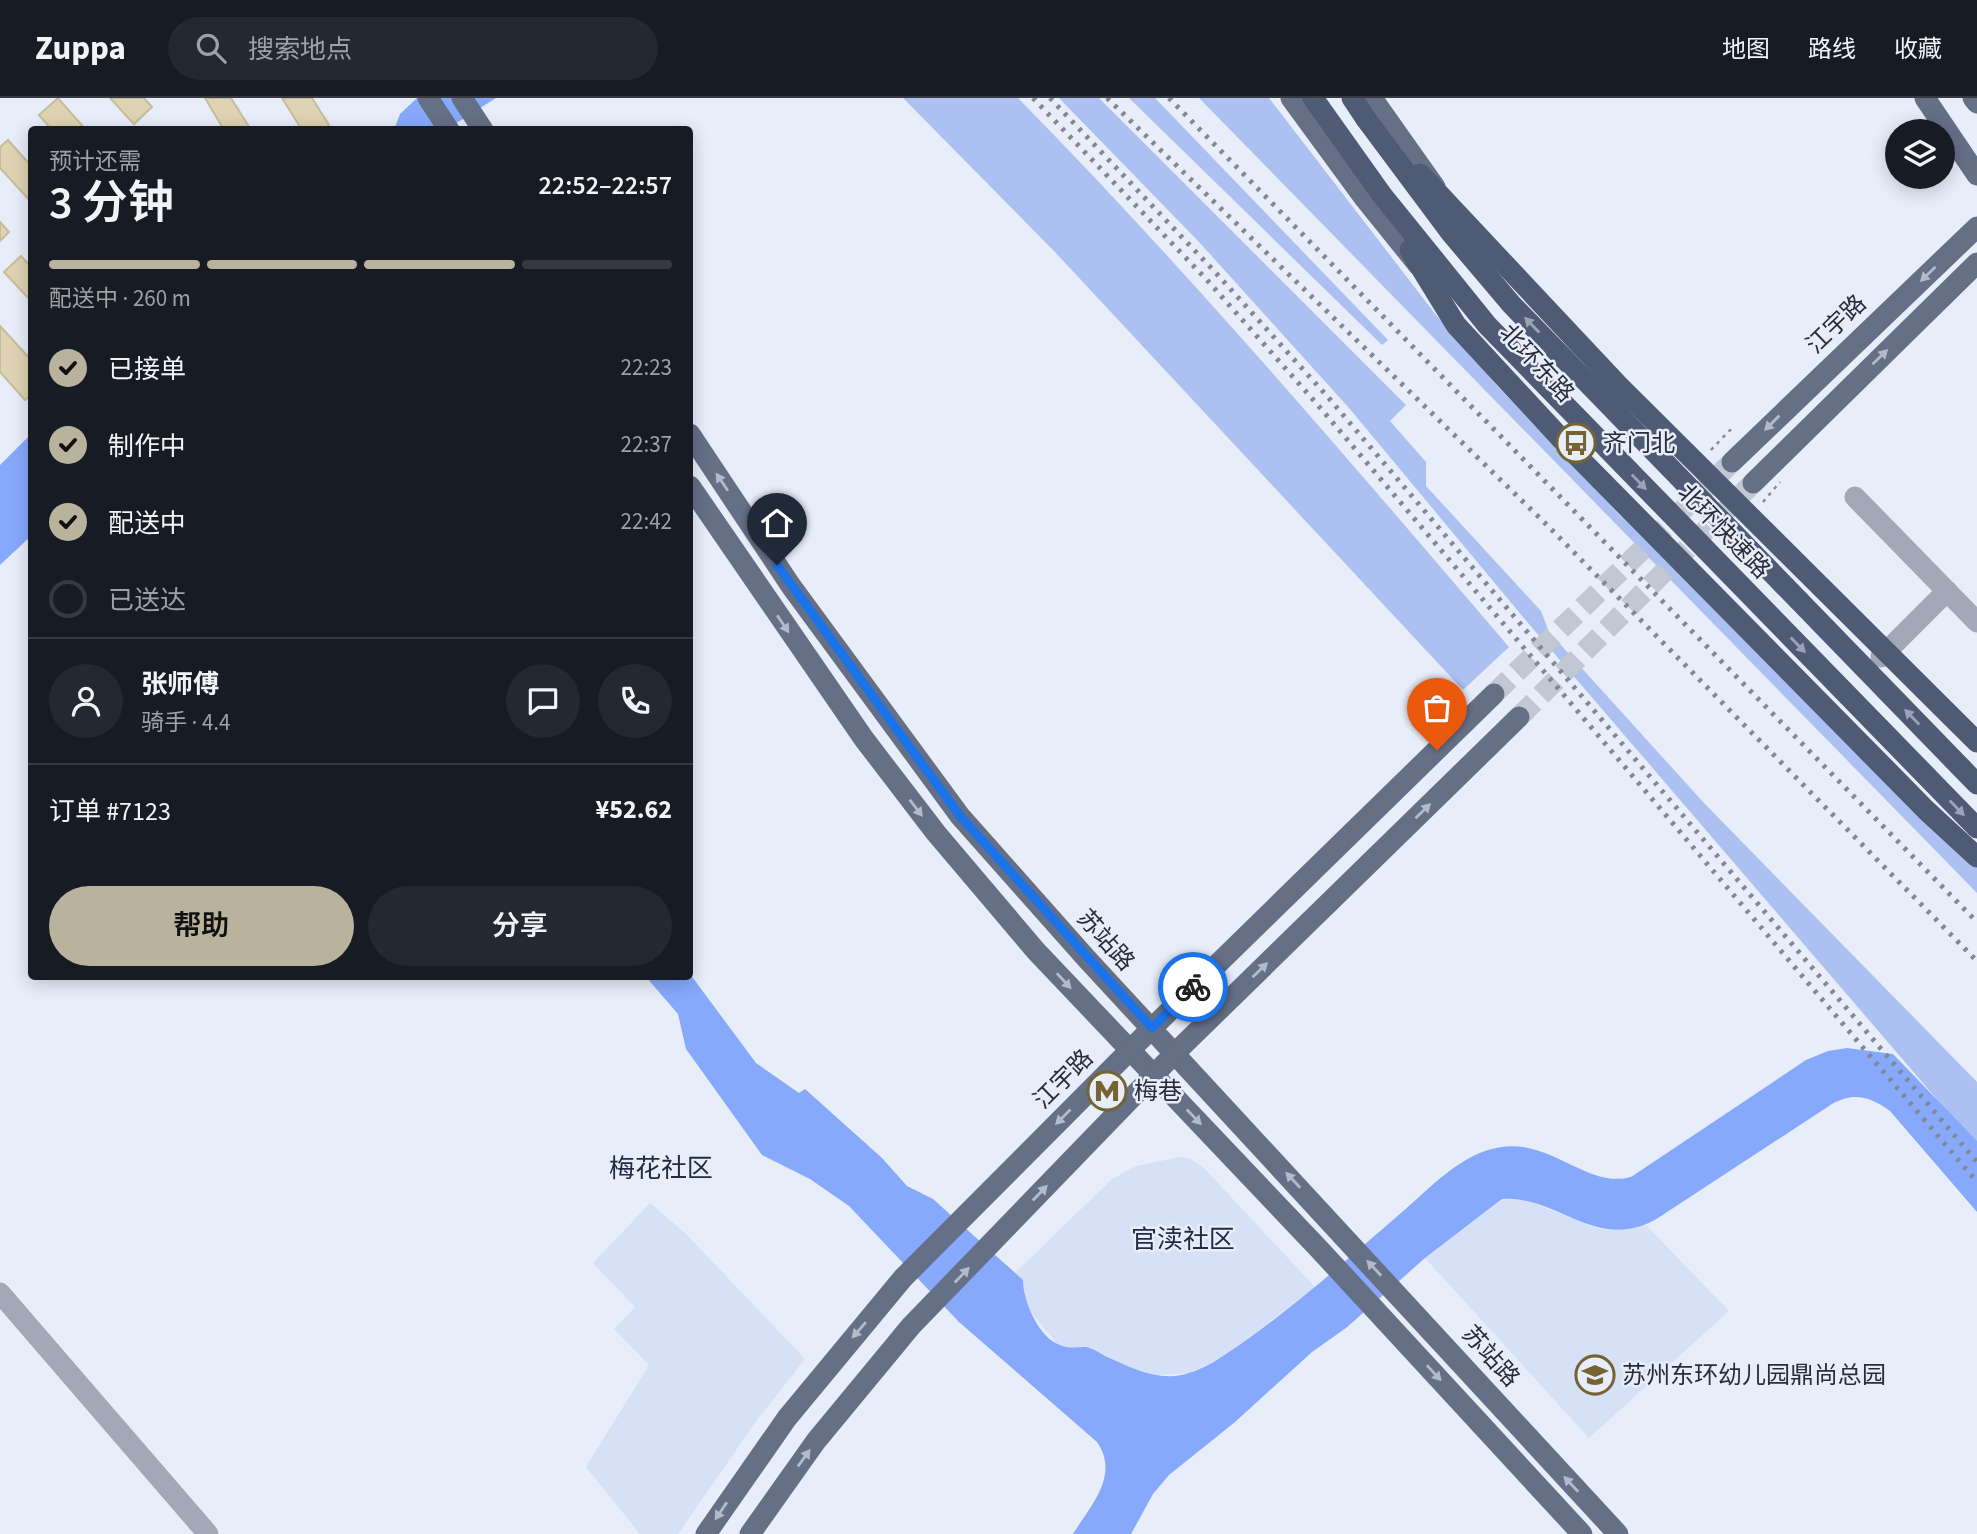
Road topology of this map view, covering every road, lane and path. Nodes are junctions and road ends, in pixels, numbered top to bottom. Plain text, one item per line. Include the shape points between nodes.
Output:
1 (428, 98) edge
2 (1352, 98) edge
3 (1373, 98) edge
4 (1925, 98) edge
5 (1973, 98) edge
6 (1305, 101) edge
7 (1977, 103) edge
8 (1366, 119) junction
9 (446, 126) edge
10 (1338, 135) junction
11 (1977, 175) edge
12 (1977, 227) edge
13 (1977, 263) edge
14 (1730, 430) dead end
15 (693, 439) edge
16 (1711, 450) dead end
17 (1732, 462) tunnel mouth
18 (1782, 484) dead end
19 (693, 490) edge
20 (1758, 493) joint
21 (1855, 497) dead end
22 (1947, 591) junction
23 (1977, 622) edge
24 (1881, 657) junction
25 (1494, 694) tunnel mouth
26 (1519, 718) tunnel mouth
27 (1977, 742) edge
28 (1977, 755) edge
29 (1977, 783) edge
30 (1977, 828) edge
31 (1977, 855) edge
32 (1152, 1028) junction
33 (1128, 1051) junction
34 (1176, 1052) junction
35 (1153, 1075) junction
36 (0, 1293) edge
37 (208, 1534) edge
38 (706, 1534) edge
39 (750, 1534) edge
40 (1582, 1534) edge
41 (1618, 1534) edge

1 - 9 main road
2 - 8 highway, 北环快速路
3 - 24 main road, 北环东路 via 1452,211 1524,292 1626,403
4 - 11 main road
5 - 7 main road
6 - 10 highway, 北环快速路, bridge
6 - 31 main road, 北环东路 via 1365,199 1475,336
8 - 27 highway, bridge via 1619,385
29 -> 8 highway, 北环快速路, bridge via 1512,305 1451,233
10 -> 30 highway, 北环快速路, bridge via 1486,325
10 - 31 highway, bridge via 1456,325 1578,457 1927,811
12 -> 17 main road, 江宇路
20 -> 13 main road
14 - 16 path
32 -> 15 main road, 苏站路 via 960,816 791,586
18 - 20 path
19 -> 33 main road via 813,667 936,833
21 - 22 street
22 - 23 street
22 - 24 street
24 - 28 main road, 北环东路
25 - 32 main road, 江宇路
34 -> 26 main road
32 - 33 main road, 江宇路
32 - 34 main road, 苏站路
33 - 35 main road
33 -> 38 main road, 江宇路 via 903,1278 787,1418
34 - 35 main road
41 -> 34 main road, 苏站路
39 -> 35 main road via 816,1441 931,1307
35 -> 40 main road
36 - 37 street

